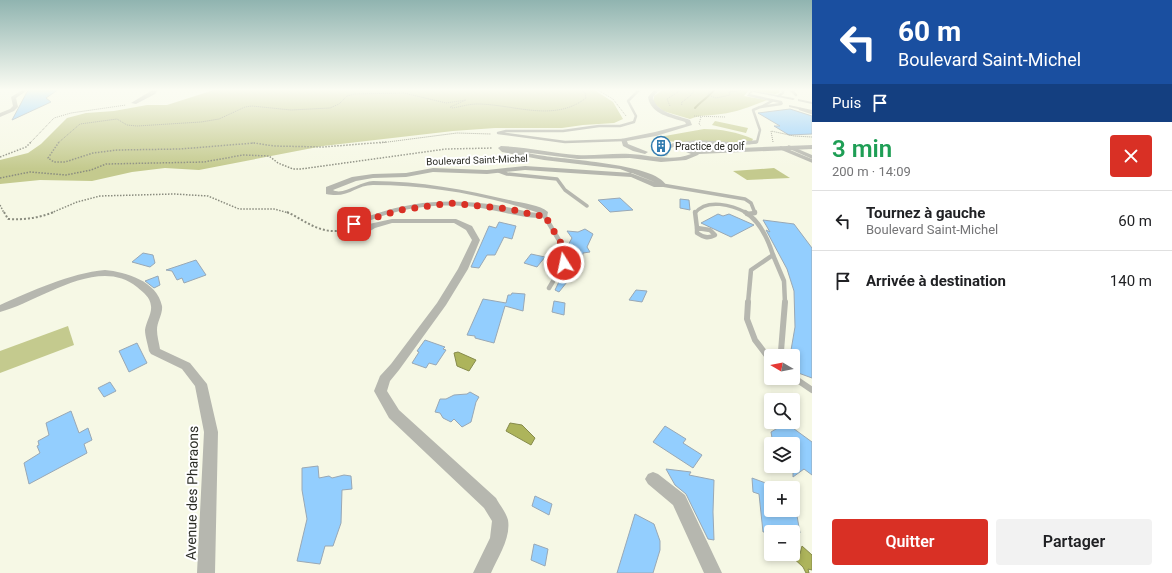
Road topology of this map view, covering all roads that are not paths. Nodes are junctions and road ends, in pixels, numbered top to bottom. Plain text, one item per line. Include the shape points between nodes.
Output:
1 (635, 116) edge
2 (673, 116) edge
3 (755, 116) edge
4 (491, 134) road end
5 (498, 134) junction
6 (623, 140) junction
7 (779, 146) junction
8 (789, 147) junction
9 (812, 147) edge
10 (696, 152) junction
11 (666, 154) junction
12 (812, 157) edge
13 (812, 161) edge
14 (499, 171) junction
15 (662, 185) junction
16 (587, 206) dead end
17 (544, 214) junction
18 (747, 214) junction
19 (696, 228) dead end
20 (773, 255) junction
21 (549, 288) dead end
22 (0, 309) edge
23 (781, 349) edge
24 (764, 350) edge
25 (800, 382) edge
26 (812, 390) edge
27 (653, 479) dead end
28 (206, 573) edge
29 (482, 573) edge
30 (713, 573) edge

1 - 5 lane via 634,122 626,124 563,131 506,130
2 - 6 street via 688,121 689,124
3 - 11 lane via 760,130 757,142 680,143 665,150
4 - 5 lane
5 - 6 lane via 565,142
6 - 11 street via 625,145 635,150
7 - 8 street
7 - 10 street
7 - 13 lane
8 - 9 street
8 - 12 lane
10 - 11 street
10 - 15 street, Boulevard Saint-Michel via 686,158 661,160 630,156 578,157 501,148 544,158 632,170 660,181
14 - 15 street, Boulevard Saint-Michel via 524,168 616,173 632,175 654,185
14 - 16 lane via 557,179 565,190
14 - 17 street, Boulevard Saint-Michel via 433,170 406,175 373,176 332,187 329,192 344,193 372,183 434,187 529,207
15 - 18 lane via 745,199 751,203 755,213
17 - 21 lane via 566,252 564,263
17 - 29 street via 538,216 510,209 451,203 400,210 354,224 346,230 350,234 359,234 372,226 392,221 456,221 469,228 476,240 463,269 441,305 395,368 384,379 380,391 394,414 490,503 500,520 498,539
18 - 19 lane via 721,205 704,205 695,212
18 - 20 lane via 757,224
20 - 23 lane via 784,281 785,308
20 - 24 lane via 751,270 747,319 755,340
22 - 28 street, Avenue des Pharaons via 91,274 118,274 136,281 152,294 157,307 151,330 155,351 186,366 201,384 211,432
25 - 26 lane
27 - 30 street via 679,500

